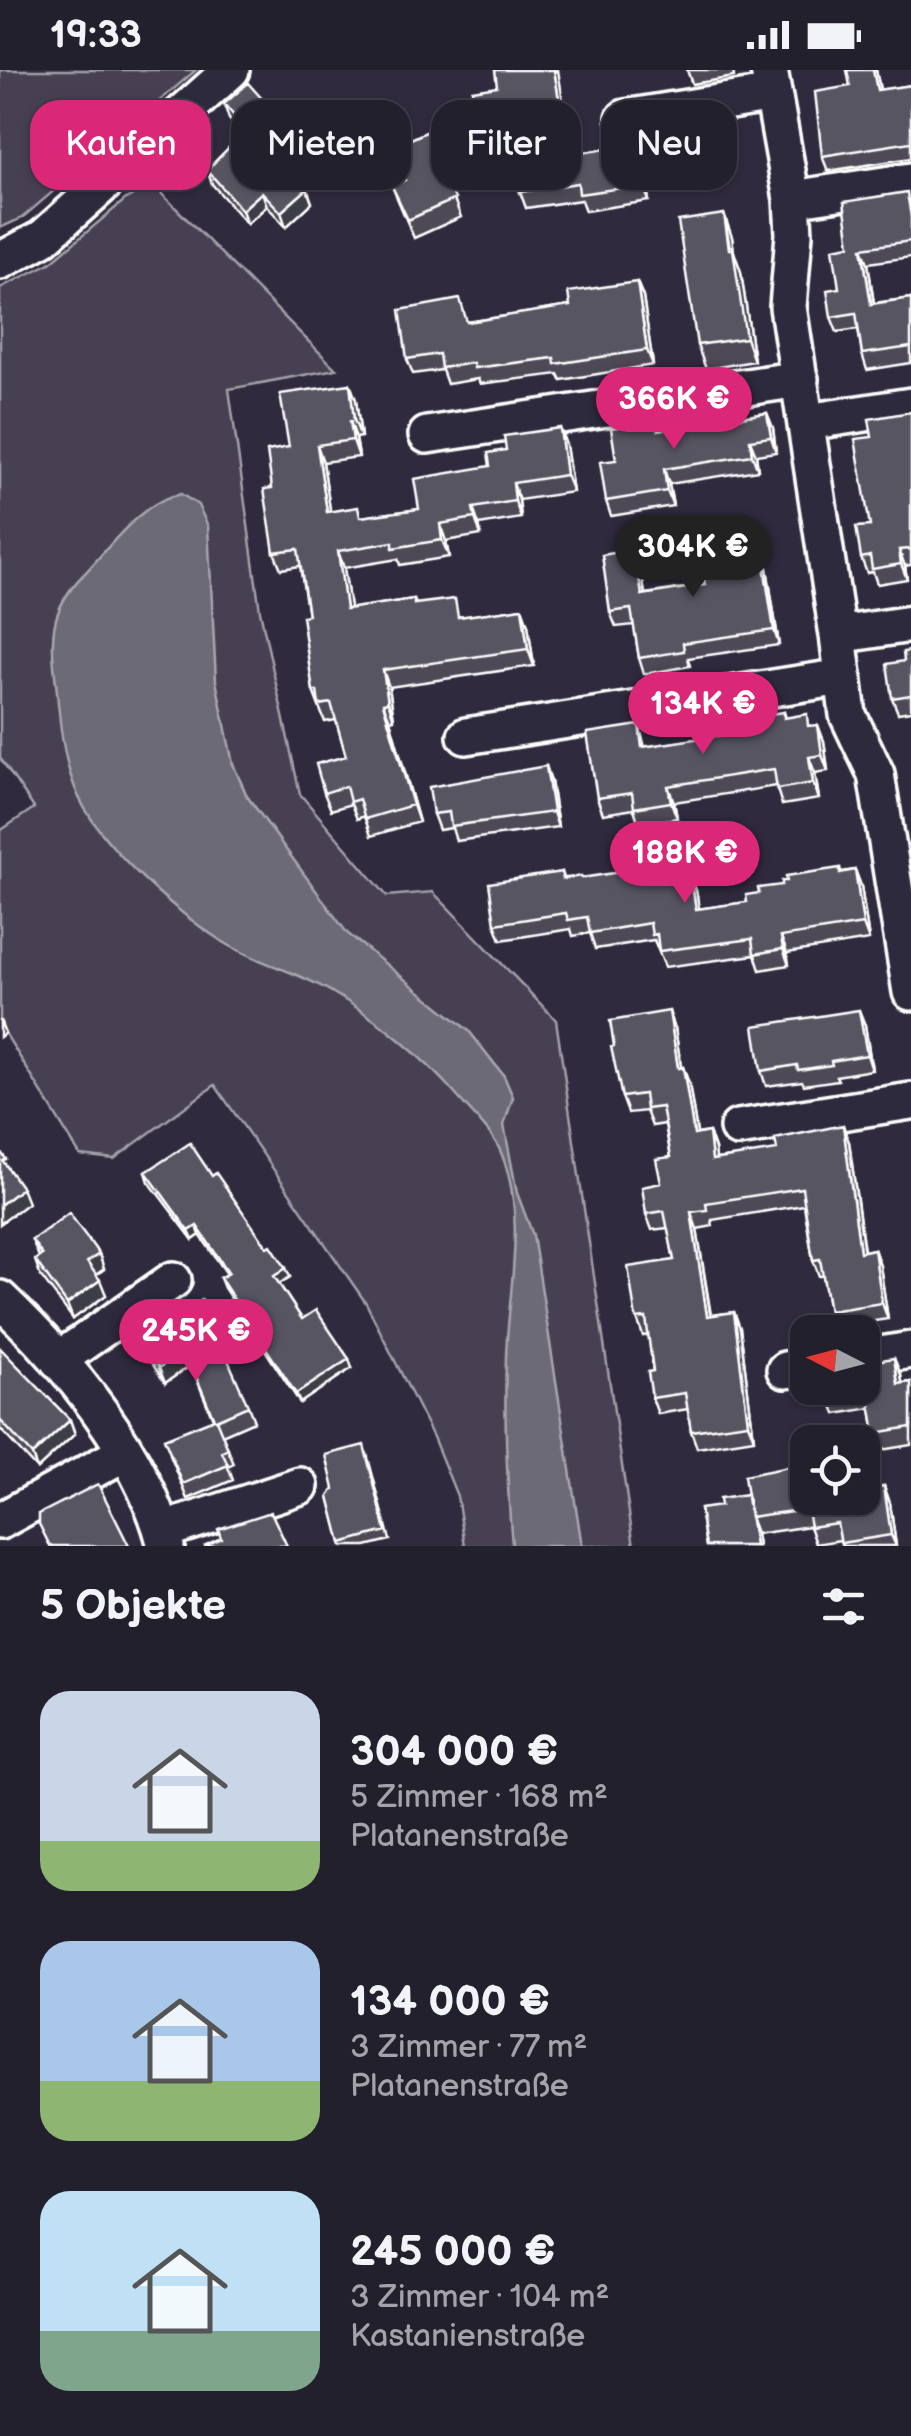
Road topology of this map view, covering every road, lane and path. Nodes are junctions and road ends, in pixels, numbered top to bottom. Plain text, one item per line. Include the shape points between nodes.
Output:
1 (231, 70) edge
2 (771, 82) edge
3 (698, 100) edge
4 (911, 181) edge
5 (792, 199) junction
6 (0, 261) edge
7 (800, 378) junction
8 (911, 406) edge
9 (807, 422) junction
10 (427, 436) dead end
11 (911, 624) edge
12 (838, 635) junction
13 (843, 677) junction
14 (466, 736) dead end
15 (900, 853) edge
16 (911, 992) edge
17 (911, 1101) edge
18 (738, 1128) dead end
19 (173, 1280) dead end
20 (0, 1299) edge
21 (911, 1350) edge
22 (880, 1355) edge
23 (58, 1360) junction
24 (126, 1452) junction
25 (300, 1486) dead end
26 (0, 1521) edge
27 (164, 1538) edge

1 - 6 street via 43,238
2 - 3 street
2 - 5 street
4 - 5 street
5 - 7 street via 788,307
7 - 9 street
7 - 10 street
8 - 9 street
9 - 12 street
11 - 12 street
12 - 13 street
13 - 14 street
13 - 15 street via 848,715 876,774
15 - 16 street
17 - 18 street
19 - 23 street
20 - 23 street
21 - 22 street
23 - 24 street
24 - 26 street
24 - 27 street
25 - 27 street

